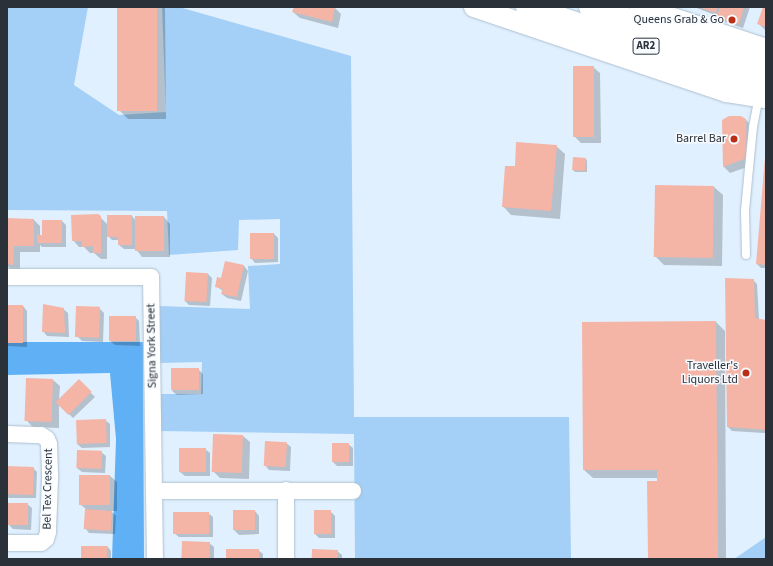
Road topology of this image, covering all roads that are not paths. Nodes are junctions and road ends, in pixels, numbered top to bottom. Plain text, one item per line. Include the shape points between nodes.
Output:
1 (474, 7) edge
2 (527, 7) edge
3 (590, 7) edge
4 (640, 7) edge
5 (766, 49) edge
6 (766, 65) edge
7 (764, 93) edge
8 (746, 255) dead end
9 (7, 277) edge
10 (7, 434) edge
11 (286, 490) junction
12 (154, 491) junction
13 (353, 491) dead end
14 (7, 543) edge
15 (155, 559) edge
16 (286, 559) edge

1 - 7 street via 727,92
2 - 7 main road, AR2
3 - 6 main road, AR2
4 - 5 street
7 - 8 lane via 753,127 745,211
9 - 12 street, Signa York Street via 151,277
10 - 14 street, Bel Tex Crescent via 41,435 47,439 50,479 46,539 41,543
11 - 12 street
11 - 13 street
11 - 16 street
12 - 15 street, Signa York Street

